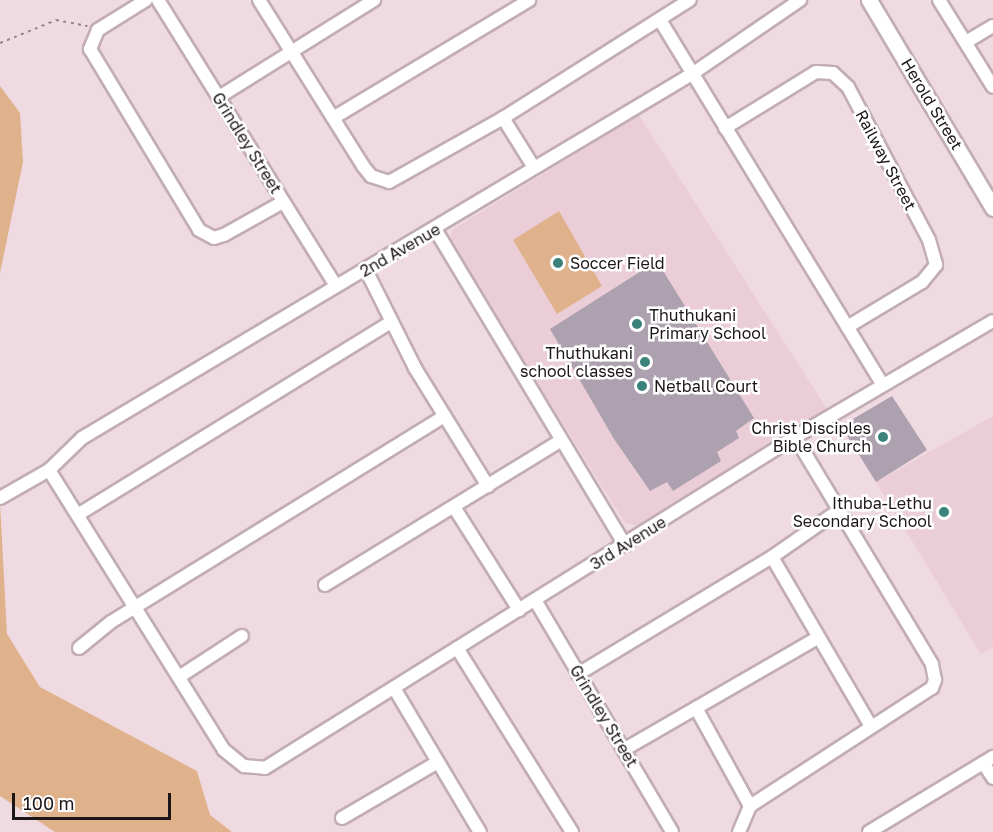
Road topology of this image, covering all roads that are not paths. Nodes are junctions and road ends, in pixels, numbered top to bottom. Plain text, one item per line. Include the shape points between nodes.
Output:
1 (146, 0) edge
2 (158, 0) edge
3 (259, 0) edge
4 (374, 0) edge
5 (529, 0) edge
6 (690, 0) edge
7 (800, 0) edge
8 (869, 0) edge
9 (939, 0) edge
10 (660, 20) junction
11 (993, 26) edge
12 (966, 42) junction
13 (291, 52) junction
14 (692, 74) junction
15 (993, 87) edge
16 (219, 98) junction
17 (333, 118) junction
18 (503, 118) junction
19 (726, 128) junction
20 (533, 166) junction
21 (283, 202) junction
22 (993, 208) edge
23 (435, 229) junction
24 (366, 270) junction
25 (336, 286) junction
26 (993, 321) edge
27 (390, 323) junction
28 (847, 327) junction
29 (882, 384) junction
30 (445, 416) junction
31 (795, 437) junction
32 (560, 441) junction
33 (49, 470) junction
34 (488, 486) junction
35 (0, 498) edge
36 (454, 507) junction
37 (838, 511) junction
38 (79, 514) junction
39 (625, 545) junction
40 (772, 557) junction
41 (325, 585) dead end
42 (535, 600) junction
43 (137, 608) junction
44 (519, 610) junction
45 (242, 636) dead end
46 (817, 638) junction
47 (79, 648) dead end
48 (457, 648) junction
49 (578, 674) junction
50 (178, 677) junction
51 (394, 688) junction
52 (696, 708) junction
53 (870, 725) junction
54 (625, 749) junction
55 (988, 760) edge
56 (436, 763) junction
57 (993, 778) edge
58 (750, 806) junction
59 (342, 818) dead end
60 (480, 832) edge
61 (572, 832) edge
62 (672, 832) edge
63 (740, 832) edge
64 (869, 832) edge

1 - 21 street via 98,30 90,40 93,56 205,237 224,235
2 - 16 street, Grindley Street
3 - 13 street
4 - 13 street
5 - 17 street
6 - 10 street
7 - 14 street, 2nd Avenue
8 - 22 street, Herold Street
9 - 12 street
10 - 14 street
10 - 18 street
11 - 12 street
12 - 15 street
13 - 16 street
13 - 17 street
14 - 19 street
14 - 20 street, 2nd Avenue
16 - 21 street, Grindley Street
17 - 18 street via 371,176 389,182
18 - 20 street
19 - 28 street
19 - 28 street, Railway Street via 816,72 833,73 848,87 929,240 936,265 922,282
20 - 23 street, 2nd Avenue
21 - 25 street, Grindley Street
23 - 24 street, 2nd Avenue
23 - 32 street
24 - 25 street, 2nd Avenue
24 - 27 street
25 - 33 street, 2nd Avenue via 82,438
26 - 29 street, 3rd Avenue
27 - 30 street
27 - 38 street
28 - 29 street
29 - 31 street, 3rd Avenue
30 - 34 street
30 - 43 street
31 - 37 street
31 - 39 street, 3rd Avenue
32 - 34 street
32 - 39 street
33 - 35 street, 2nd Avenue
33 - 38 street
34 - 36 street
36 - 41 street
36 - 44 street
37 - 40 street
37 - 53 street via 935,673 932,688
38 - 43 street
39 - 42 street, 3rd Avenue
40 - 46 street
40 - 49 street
42 - 44 street, 3rd Avenue
42 - 49 street, Grindley Street
43 - 47 street
43 - 50 street
44 - 48 street, 3rd Avenue
45 - 50 street
46 - 52 street
46 - 53 street
48 - 51 street, 3rd Avenue
48 - 61 street
49 - 54 street, Grindley Street
50 - 51 street, 3rd Avenue via 235,761 252,769 265,768
51 - 56 street
52 - 54 street
52 - 58 street
53 - 58 street
54 - 62 street, Grindley Street
55 - 57 street
55 - 64 street
56 - 59 street
56 - 60 street
58 - 63 street

